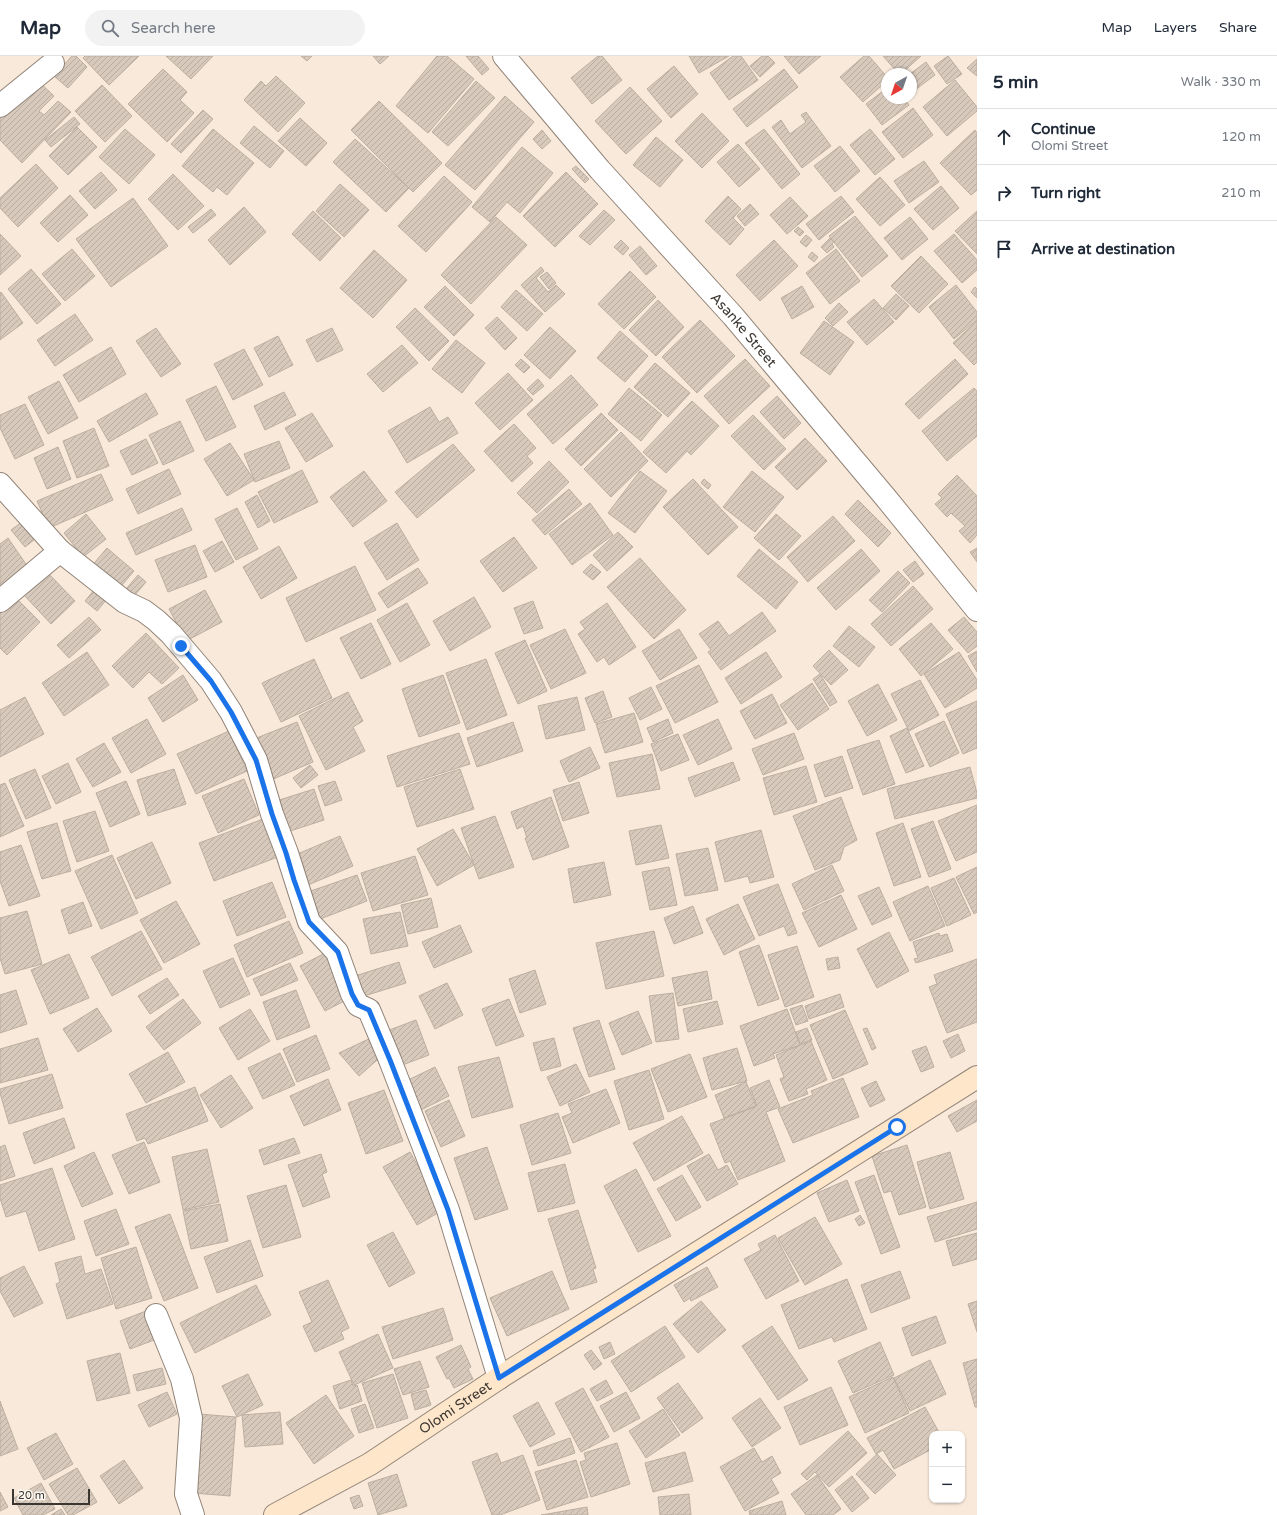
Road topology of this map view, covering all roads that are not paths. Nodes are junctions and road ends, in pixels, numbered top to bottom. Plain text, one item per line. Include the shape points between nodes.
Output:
1 (504, 56) edge
2 (53, 63) dead end
3 (0, 106) edge
4 (0, 484) edge
5 (60, 551) junction
6 (0, 601) edge
7 (977, 610) edge
8 (977, 1077) edge
9 (156, 1315) dead end
10 (499, 1378) junction
11 (193, 1515) edge
12 (275, 1515) edge

1 - 7 street, Asanke Street via 600,170 733,316
2 - 3 street
4 - 5 street
5 - 6 street
5 - 10 street via 125,602 144,611 171,634 211,681 231,712 256,760 309,922 338,952 352,994 358,1005 369,1010 390,1060 448,1210
8 - 10 main road, Olomi Street
9 - 11 street via 182,1379 191,1418 186,1494
10 - 12 main road, Olomi Street via 370,1464

